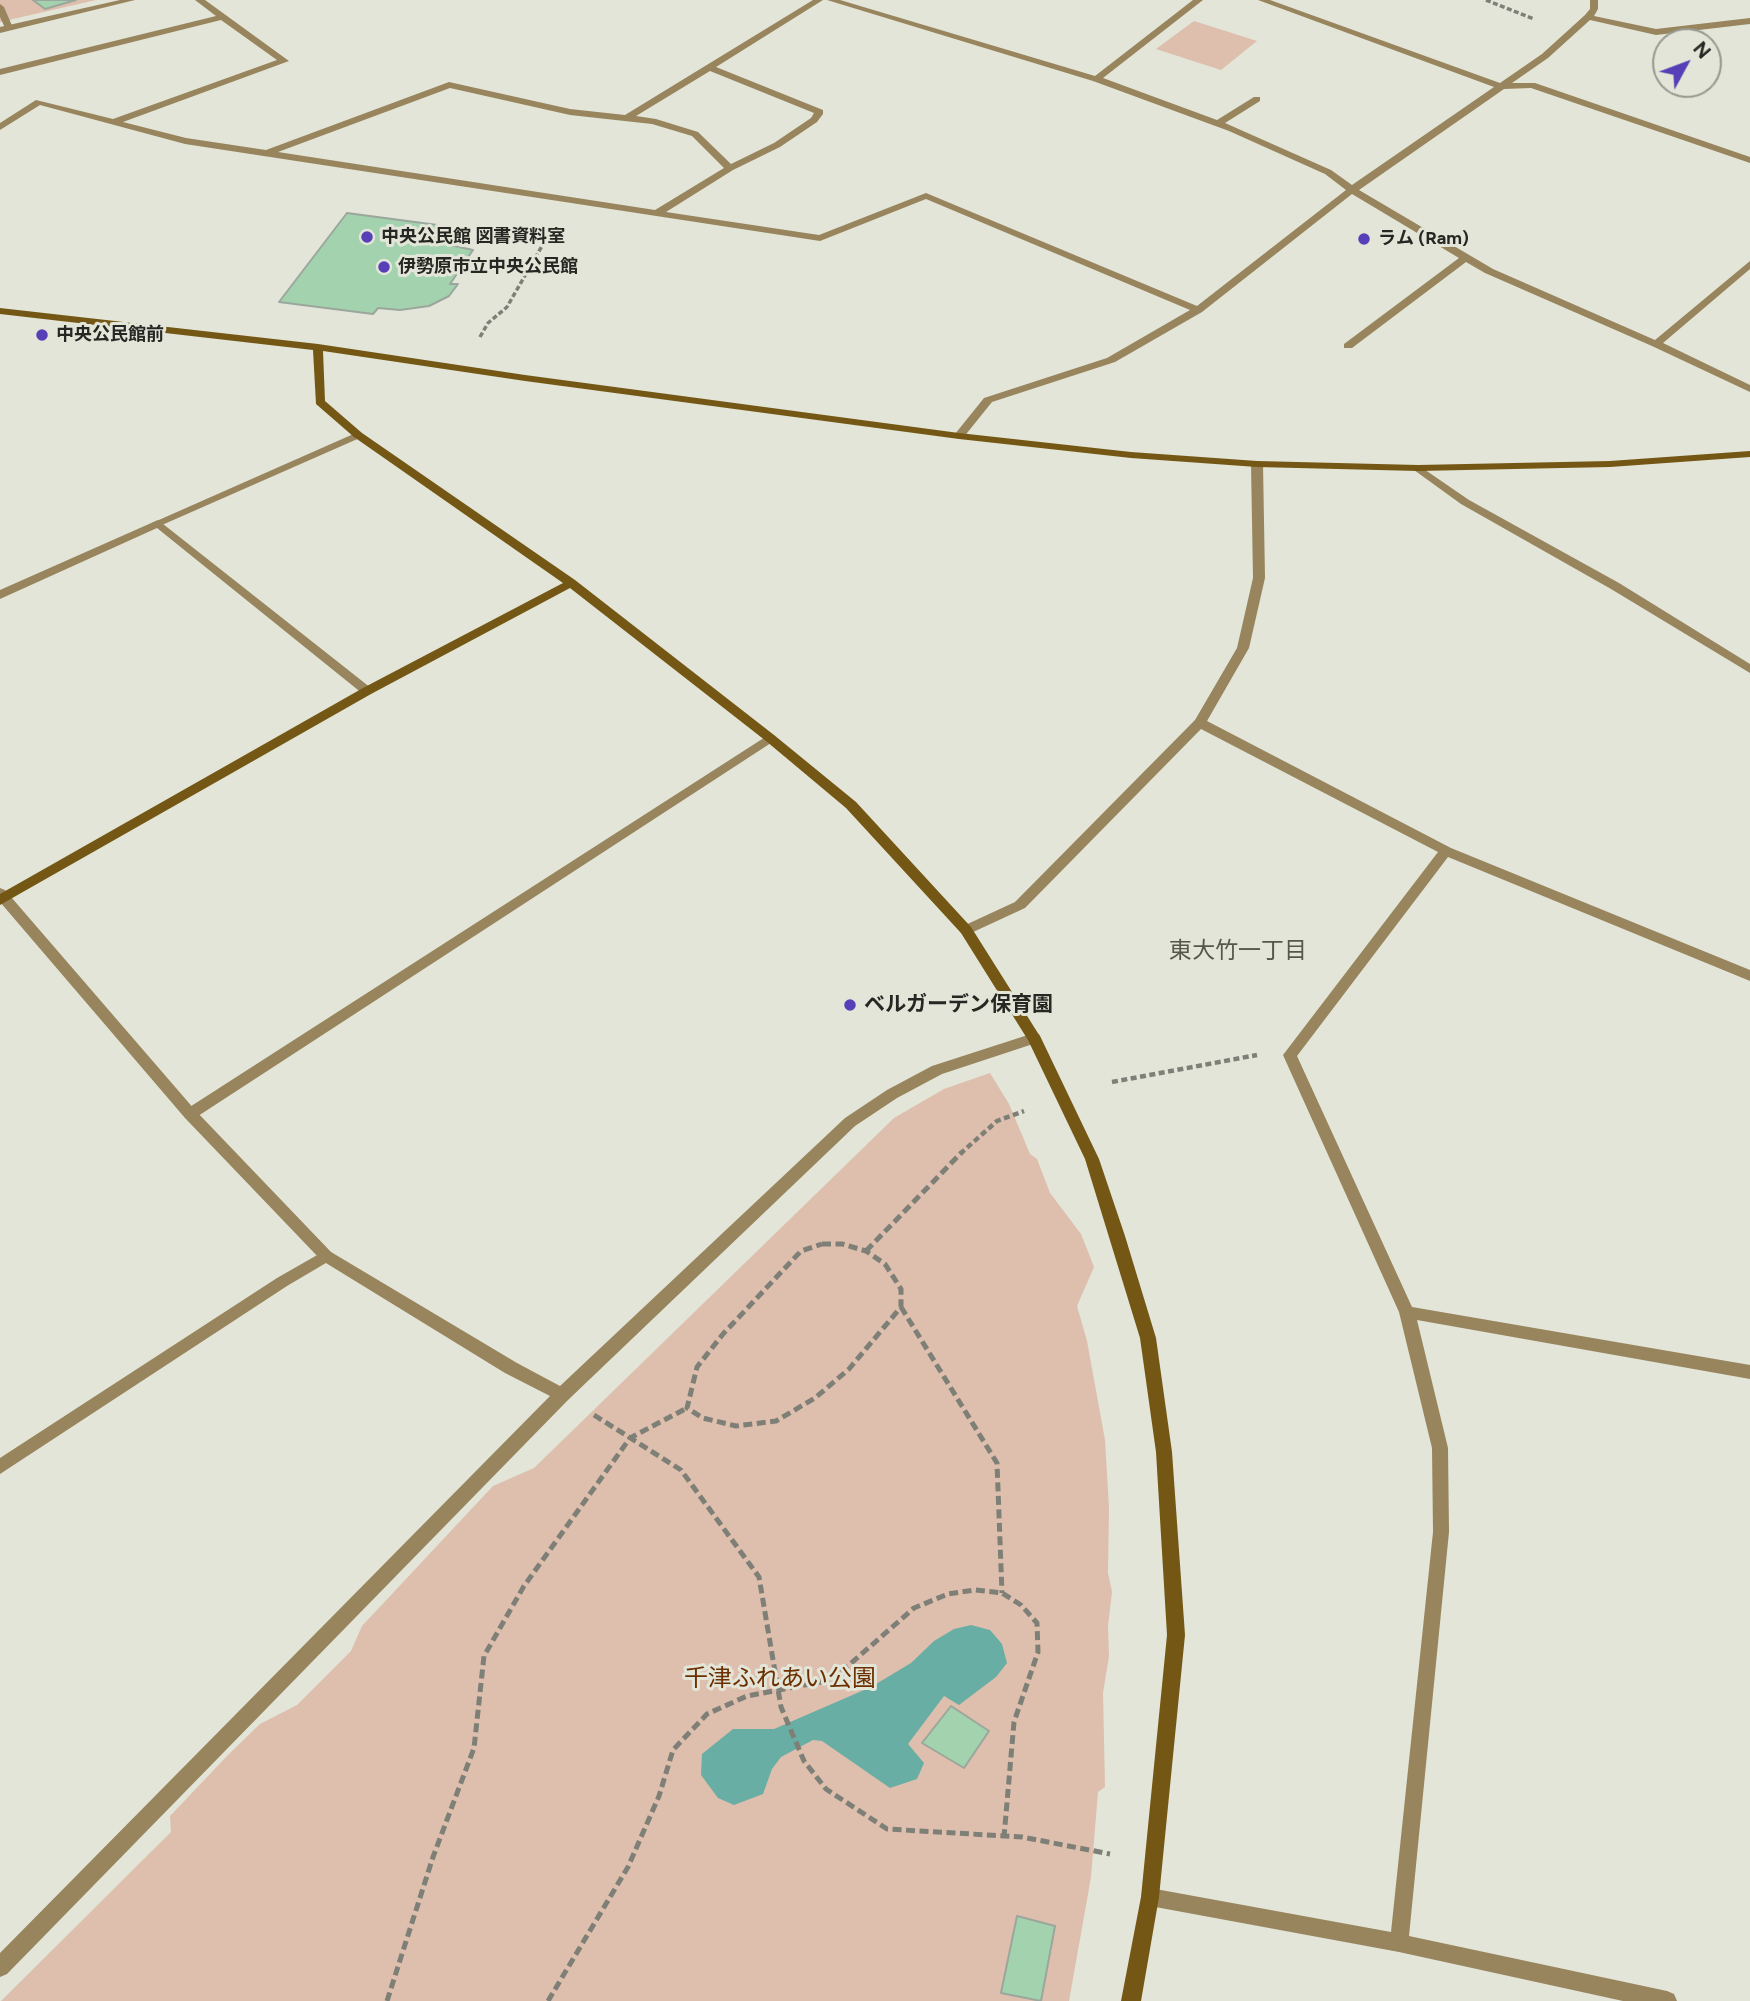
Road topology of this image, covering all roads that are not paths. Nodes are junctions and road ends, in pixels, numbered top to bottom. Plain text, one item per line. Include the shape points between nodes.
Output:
1 (131, 0) edge
2 (199, 0) edge
3 (819, 0) edge
4 (831, 0) edge
5 (1199, 0) edge
6 (1262, 0) edge
7 (1594, 0) edge
8 (0, 7) edge
9 (223, 17) junction
10 (1588, 17) junction
11 (1750, 21) edge
12 (5, 29) edge
13 (711, 68) junction
14 (0, 72) edge
15 (1096, 79) junction
16 (1499, 86) junction
17 (1257, 99) dead end
18 (627, 118) junction
19 (113, 122) junction
20 (1217, 124) junction
21 (0, 127) edge
22 (263, 154) junction
23 (1750, 160) edge
24 (730, 168) junction
25 (1352, 190) junction
26 (657, 214) junction
27 (1465, 258) junction
28 (1750, 264) edge
29 (1198, 310) junction
30 (0, 311) edge
31 (1656, 345) junction
32 (1348, 346) dead end
33 (318, 347) junction
34 (1750, 389) edge
35 (358, 435) junction
36 (959, 436) junction
37 (1750, 454) edge
38 (1257, 464) junction
39 (1418, 468) junction
40 (158, 523) junction
41 (571, 583) junction
42 (0, 595) edge
43 (1750, 669) edge
44 (367, 691) junction
45 (1199, 723) junction
46 (770, 738) junction
47 (1446, 850) junction
48 (2, 897) edge
49 (966, 930) junction
50 (1750, 976) edge
51 (1034, 1038) junction
52 (190, 1114) junction
53 (326, 1256) junction
54 (1407, 1312) junction
55 (1750, 1372) edge
56 (562, 1395) junction
57 (0, 1467) edge
58 (1150, 1897) junction
59 (1399, 1942) junction
60 (0, 1967) edge
61 (1131, 2001) edge
62 (1667, 2001) edge

1 - 12 street
2 - 9 street
3 - 13 street
4 - 15 street
5 - 15 street
6 - 16 street
7 - 10 street
8 - 12 street
9 - 14 street
9 - 19 street via 284,61
10 - 11 street via 1656,33
10 - 16 street via 1545,56
13 - 18 street
13 - 24 street via 821,112 777,145
15 - 20 street
16 - 23 street via 1532,85
16 - 25 street
17 - 20 street
18 - 22 street via 570,112 449,85
18 - 24 street via 695,134
19 - 21 street via 39,102
19 - 22 street via 185,141
20 - 25 street via 1328,172
22 - 26 street
24 - 26 street
25 - 27 street
25 - 29 street
26 - 29 street via 820,237 926,196
27 - 31 street
27 - 32 street
28 - 31 street
29 - 36 street via 1111,360 988,400
30 - 33 street
31 - 34 street
33 - 35 street via 320,402
33 - 36 street
35 - 40 street
35 - 41 street
36 - 38 street
37 - 39 street via 1610,464
38 - 39 street
38 - 45 street via 1259,578 1243,648
39 - 43 street via 1465,502
40 - 42 street
40 - 44 street
41 - 44 street
41 - 46 street
44 - 48 street
45 - 47 street
45 - 49 street via 1020,905
46 - 49 street via 851,805
46 - 52 street
47 - 50 street
47 - 54 street via 1290,1055
48 - 52 street
49 - 51 street
51 - 56 street via 937,1070 850,1122
51 - 58 street via 1092,1159 1117,1236 1147,1338 1164,1452 1176,1635
52 - 53 street
53 - 56 street
53 - 57 street
54 - 55 street
54 - 59 street via 1440,1448 1441,1532
56 - 60 street
58 - 59 street
58 - 61 street
59 - 62 street

